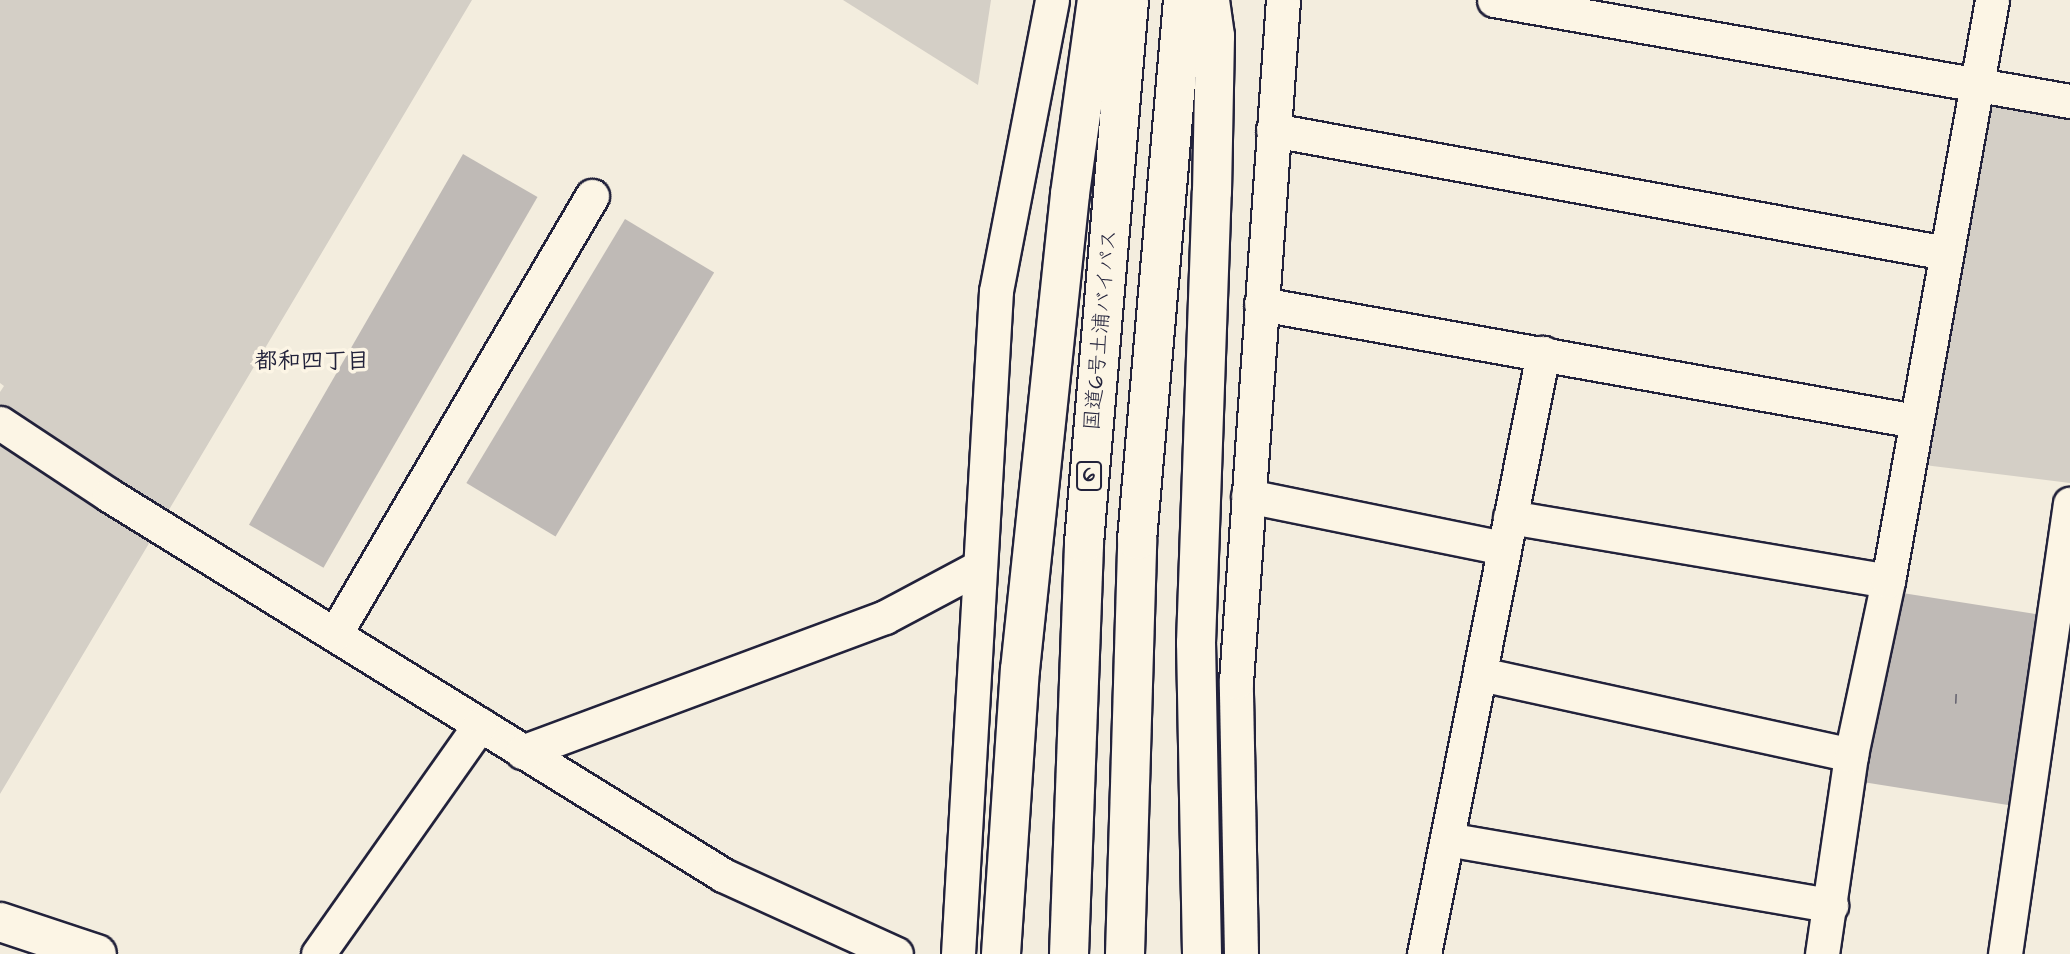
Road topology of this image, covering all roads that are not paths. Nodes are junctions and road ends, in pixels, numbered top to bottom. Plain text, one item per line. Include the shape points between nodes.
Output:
1 (1052, 0) edge
2 (1097, 0) edge
3 (1129, 0) edge
4 (1183, 0) edge
5 (1210, 0) edge
6 (1283, 0) edge
7 (1494, 0) edge
8 (1992, 0) edge
9 (1977, 85) junction
10 (2070, 101) edge
11 (1273, 130) junction
12 (592, 195) dead end
13 (1946, 253) junction
14 (1261, 304) junction
15 (1543, 353) junction
16 (1915, 421) junction
17 (0, 423) edge
18 (1248, 496) junction
19 (2070, 504) edge
20 (1507, 533) junction
21 (977, 568) junction
22 (1888, 581) junction
23 (335, 634) junction
24 (1480, 674) junction
25 (480, 724) junction
26 (522, 752) junction
27 (1851, 755) junction
28 (1447, 839) junction
29 (1831, 905) junction
30 (0, 922) edge
31 (97, 954) edge
32 (318, 954) edge
33 (895, 954) edge
34 (958, 954) edge
35 (1001, 954) edge
36 (1069, 954) edge
37 (1125, 954) edge
38 (1202, 954) edge
39 (1241, 954) edge
40 (1424, 954) edge
41 (1822, 954) edge
42 (2005, 954) edge

1 - 21 street via 996,291
2 - 35 highway via 1070,194 1020,670
3 - 36 highway, 国道6号土浦バイパス / 6 via 1084,543
4 - 37 highway via 1137,540
5 - 38 highway via 1215,36 1212,192 1196,643
6 - 11 street
7 - 9 street
8 - 9 street
9 - 10 street
9 - 13 street
11 - 13 street
11 - 14 street
12 - 23 street
13 - 16 street
14 - 15 street
14 - 18 street
15 - 16 street
15 - 20 street
16 - 22 street
17 - 23 street
18 - 20 street
18 - 39 street via 1236,682
19 - 42 street
20 - 22 street
20 - 24 street
21 - 26 street via 885,617
21 - 34 street
22 - 27 street
23 - 25 street
24 - 27 street
24 - 28 street
25 - 26 street
25 - 32 street
26 - 33 street via 723,875
27 - 29 street
28 - 29 street
28 - 40 street
29 - 41 street
30 - 31 highway

